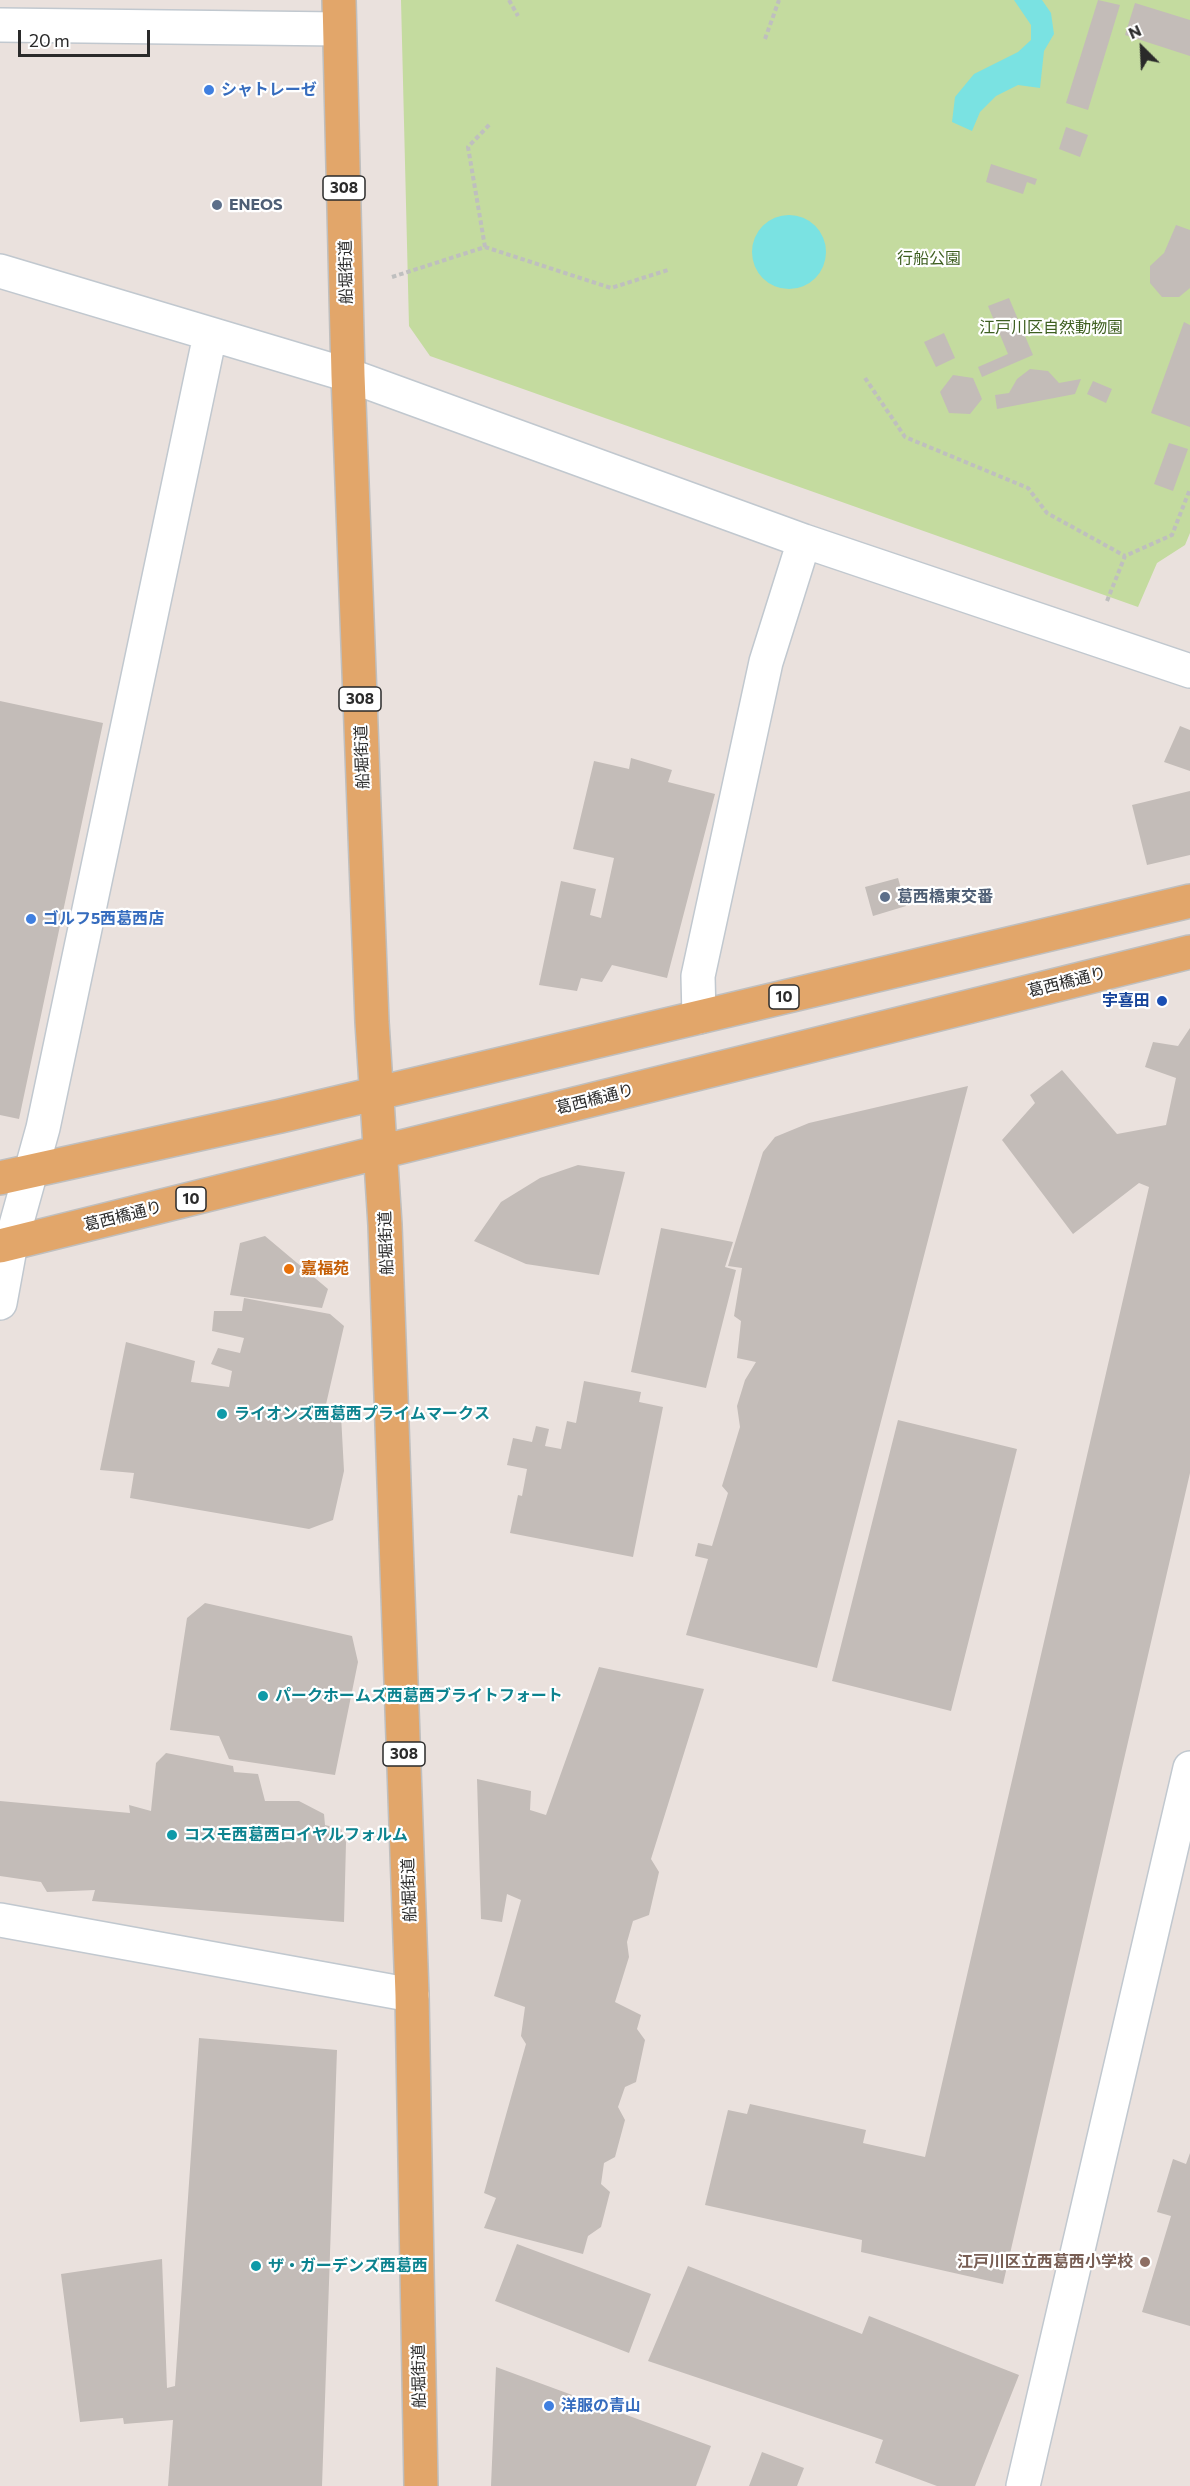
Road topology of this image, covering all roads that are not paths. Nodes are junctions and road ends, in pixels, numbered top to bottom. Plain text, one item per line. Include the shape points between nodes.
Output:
1 (339, 15) edge
2 (0, 25) edge
3 (0, 272) edge
4 (210, 335) junction
5 (348, 375) junction
6 (804, 541) junction
7 (1190, 671) edge
8 (1190, 901) edge
9 (1190, 952) edge
10 (699, 1017) junction
11 (377, 1092) junction
12 (381, 1152) junction
13 (31, 1171) junction
14 (0, 1178) edge
15 (6, 1245) edge
16 (0, 1302) edge
17 (1190, 1768) edge
18 (0, 1920) edge
19 (412, 1995) junction
20 (421, 2486) edge
21 (1023, 2486) edge

1 - 2 street
1 - 5 main road, 船堀街道 / 308
3 - 4 street
4 - 5 street
4 - 13 street
5 - 6 street
5 - 11 main road, 船堀街道 / 308
6 - 7 street
6 - 10 street via 766,662 698,976
8 - 10 main road, 10
9 - 12 main road, 葛西橋通り / 10
10 - 11 main road, 10
11 - 12 main road, 船堀街道 / 308
11 - 13 main road, 10
12 - 15 main road, 葛西橋通り / 10
12 - 19 main road, 船堀街道 / 308
13 - 14 main road, 10
13 - 15 street
15 - 16 street
17 - 21 street
18 - 19 street
19 - 20 main road, 船堀街道 / 308

